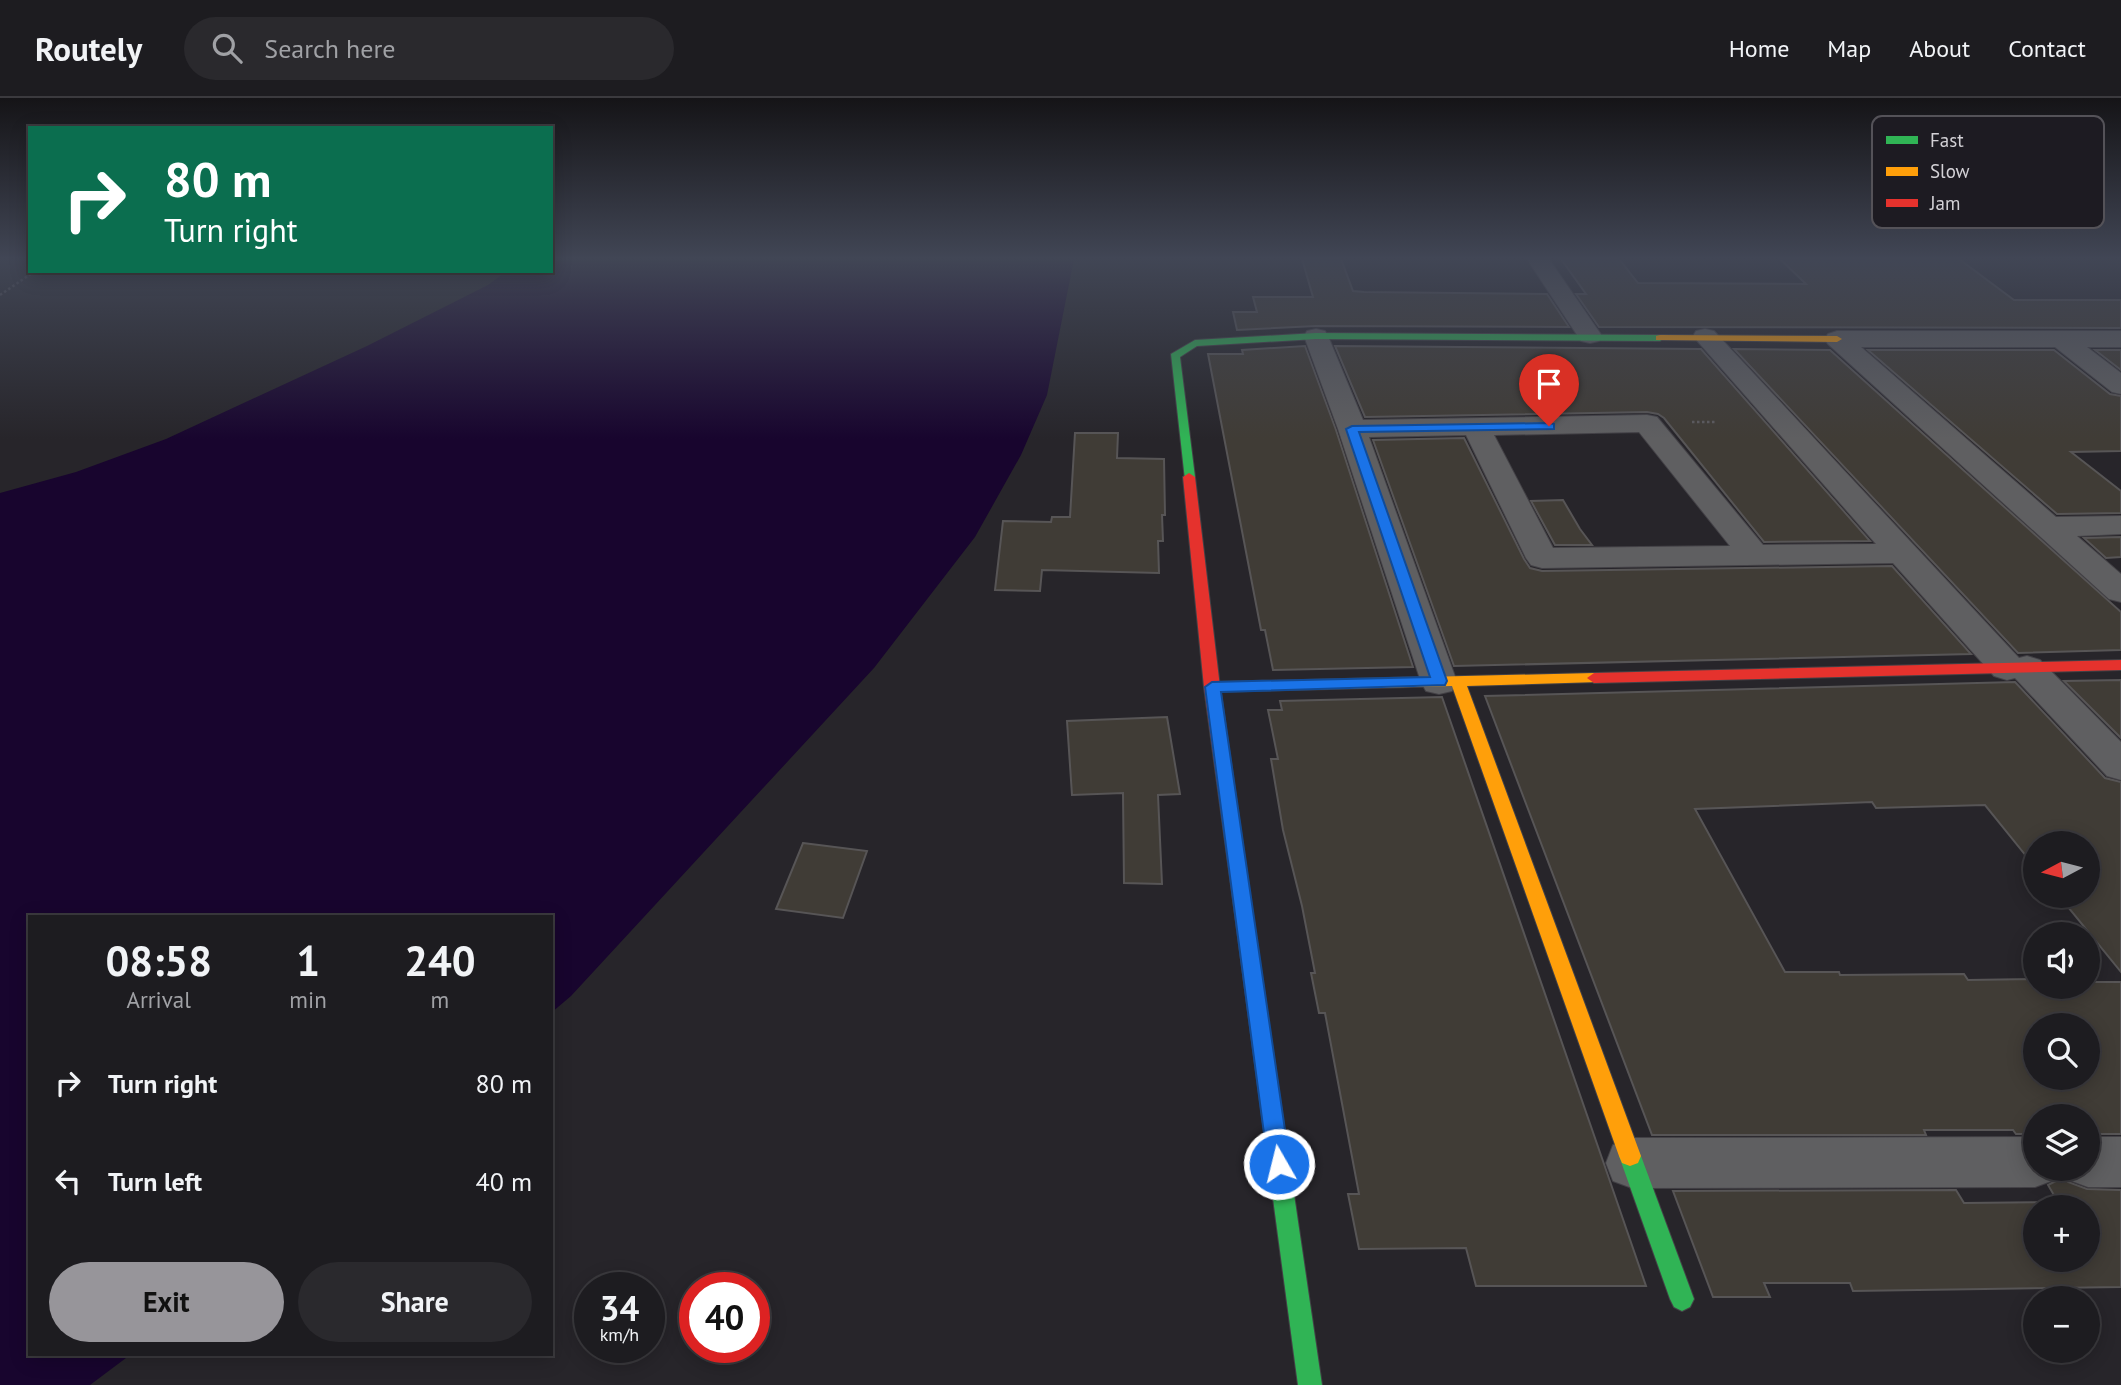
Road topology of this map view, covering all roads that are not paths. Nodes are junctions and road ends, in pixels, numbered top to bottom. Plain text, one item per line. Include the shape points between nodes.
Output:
1 (1579, 319) edge
2 (1316, 336) junction
3 (1590, 336) junction
4 (1705, 337) junction
5 (1837, 339) junction
6 (2061, 339) junction
7 (2121, 339) edge
8 (2121, 386) edge
9 (1352, 429) junction
10 (1476, 429) junction
11 (2121, 525) edge
12 (2047, 527) junction
13 (1902, 553) junction
14 (1754, 555) junction
15 (2121, 592) edge
16 (2121, 665) edge
17 (2017, 668) junction
18 (1449, 681) junction
19 (1212, 687) junction
20 (2121, 766) edge
21 (2023, 1162) edge
22 (2100, 1162) edge
23 (2121, 1162) edge
24 (1632, 1163) junction
25 (1682, 1299) dead end
26 (1310, 1385) edge

1 - 3 street
2 - 3 street
2 - 9 street
2 - 19 street via 1195,342 1175,356
3 - 4 street
4 - 5 street
4 - 13 street
5 - 6 street
5 - 12 street
6 - 7 street
6 - 8 street
9 - 10 street
9 - 18 street
10 - 14 street via 1647,423
10 - 14 street via 1542,558
11 - 12 street
12 - 15 street
13 - 14 street
13 - 17 street
16 - 17 street
17 - 18 street
17 - 20 street
18 - 19 street
18 - 24 street
19 - 26 street
21 - 24 street
22 - 23 street
24 - 25 street

